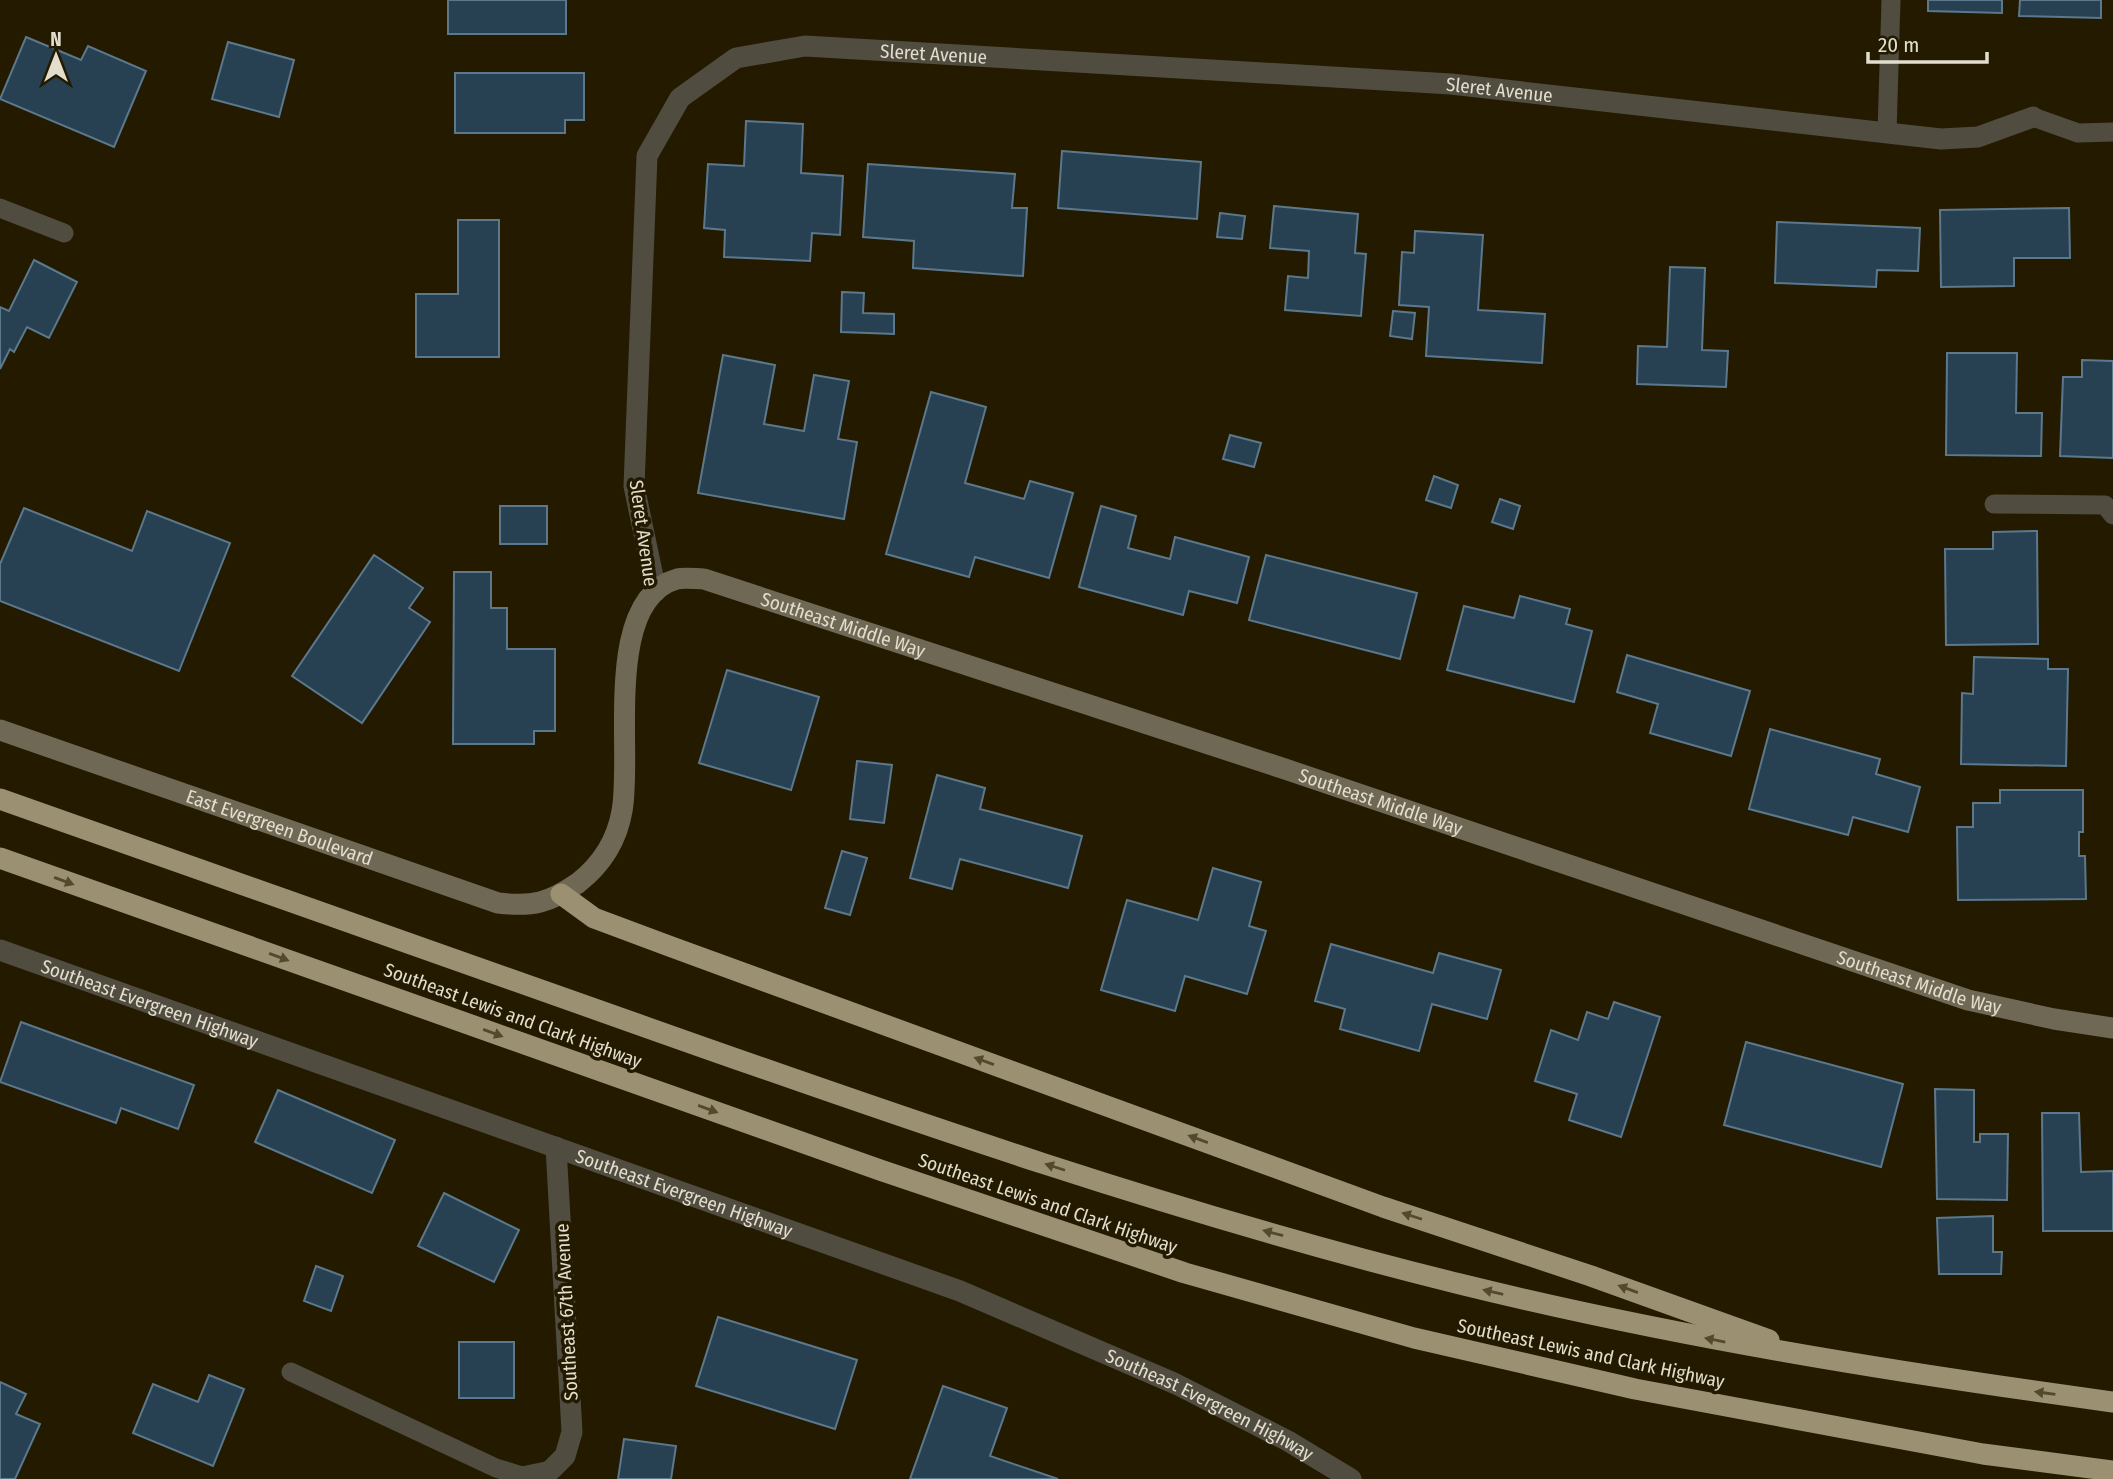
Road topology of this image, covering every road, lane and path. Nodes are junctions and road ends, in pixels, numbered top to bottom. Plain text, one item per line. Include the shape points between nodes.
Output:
1 (1891, 0) edge
2 (2033, 117) joint
3 (2113, 132) edge
4 (1887, 133) junction
5 (0, 208) edge
6 (64, 233) dead end
7 (1994, 504) dead end
8 (2113, 514) edge
9 (656, 592) junction
10 (0, 730) edge
11 (0, 799) edge
12 (0, 858) edge
13 (561, 894) junction
14 (0, 950) edge
15 (2113, 1028) edge
16 (556, 1147) junction
17 (1830, 1362) junction
18 (291, 1372) dead end
19 (2113, 1402) edge
20 (551, 1470) joint
21 (2113, 1471) edge
22 (1351, 1479) edge

1 - 4 lane
2 - 3 lane via 2078,133
2 - 4 street, Sleret Avenue via 1979,137 1941,139
4 - 9 street, Sleret Avenue via 1451,84 805,46 736,58 680,98 647,156 634,486
5 - 6 lane
7 - 8 lane via 2105,505
9 - 13 street, Sleret Avenue via 633,626 628,647 625,793 616,834 597,866
9 - 15 street, Southeast Middle Way via 677,579 723,584 1955,996
10 - 13 street, East Evergreen Boulevard via 498,903 523,906
17 -> 11 highway, Southeast Lewis and Clark Highway via 1458,1284 1190,1210 892,1115
12 -> 21 highway, Southeast Lewis and Clark Highway via 1185,1273 1415,1338 1635,1389 1983,1454
17 -> 13 highway via 1382,1206 682,951 594,918
14 - 16 street, Southeast Evergreen Highway
16 - 20 street, Southeast 67th Avenue via 572,1432 565,1456
16 - 22 street, Southeast Evergreen Highway via 960,1291 1176,1384
19 -> 17 highway, Southeast Lewis and Clark Highway
18 - 20 lane via 496,1468 522,1476

